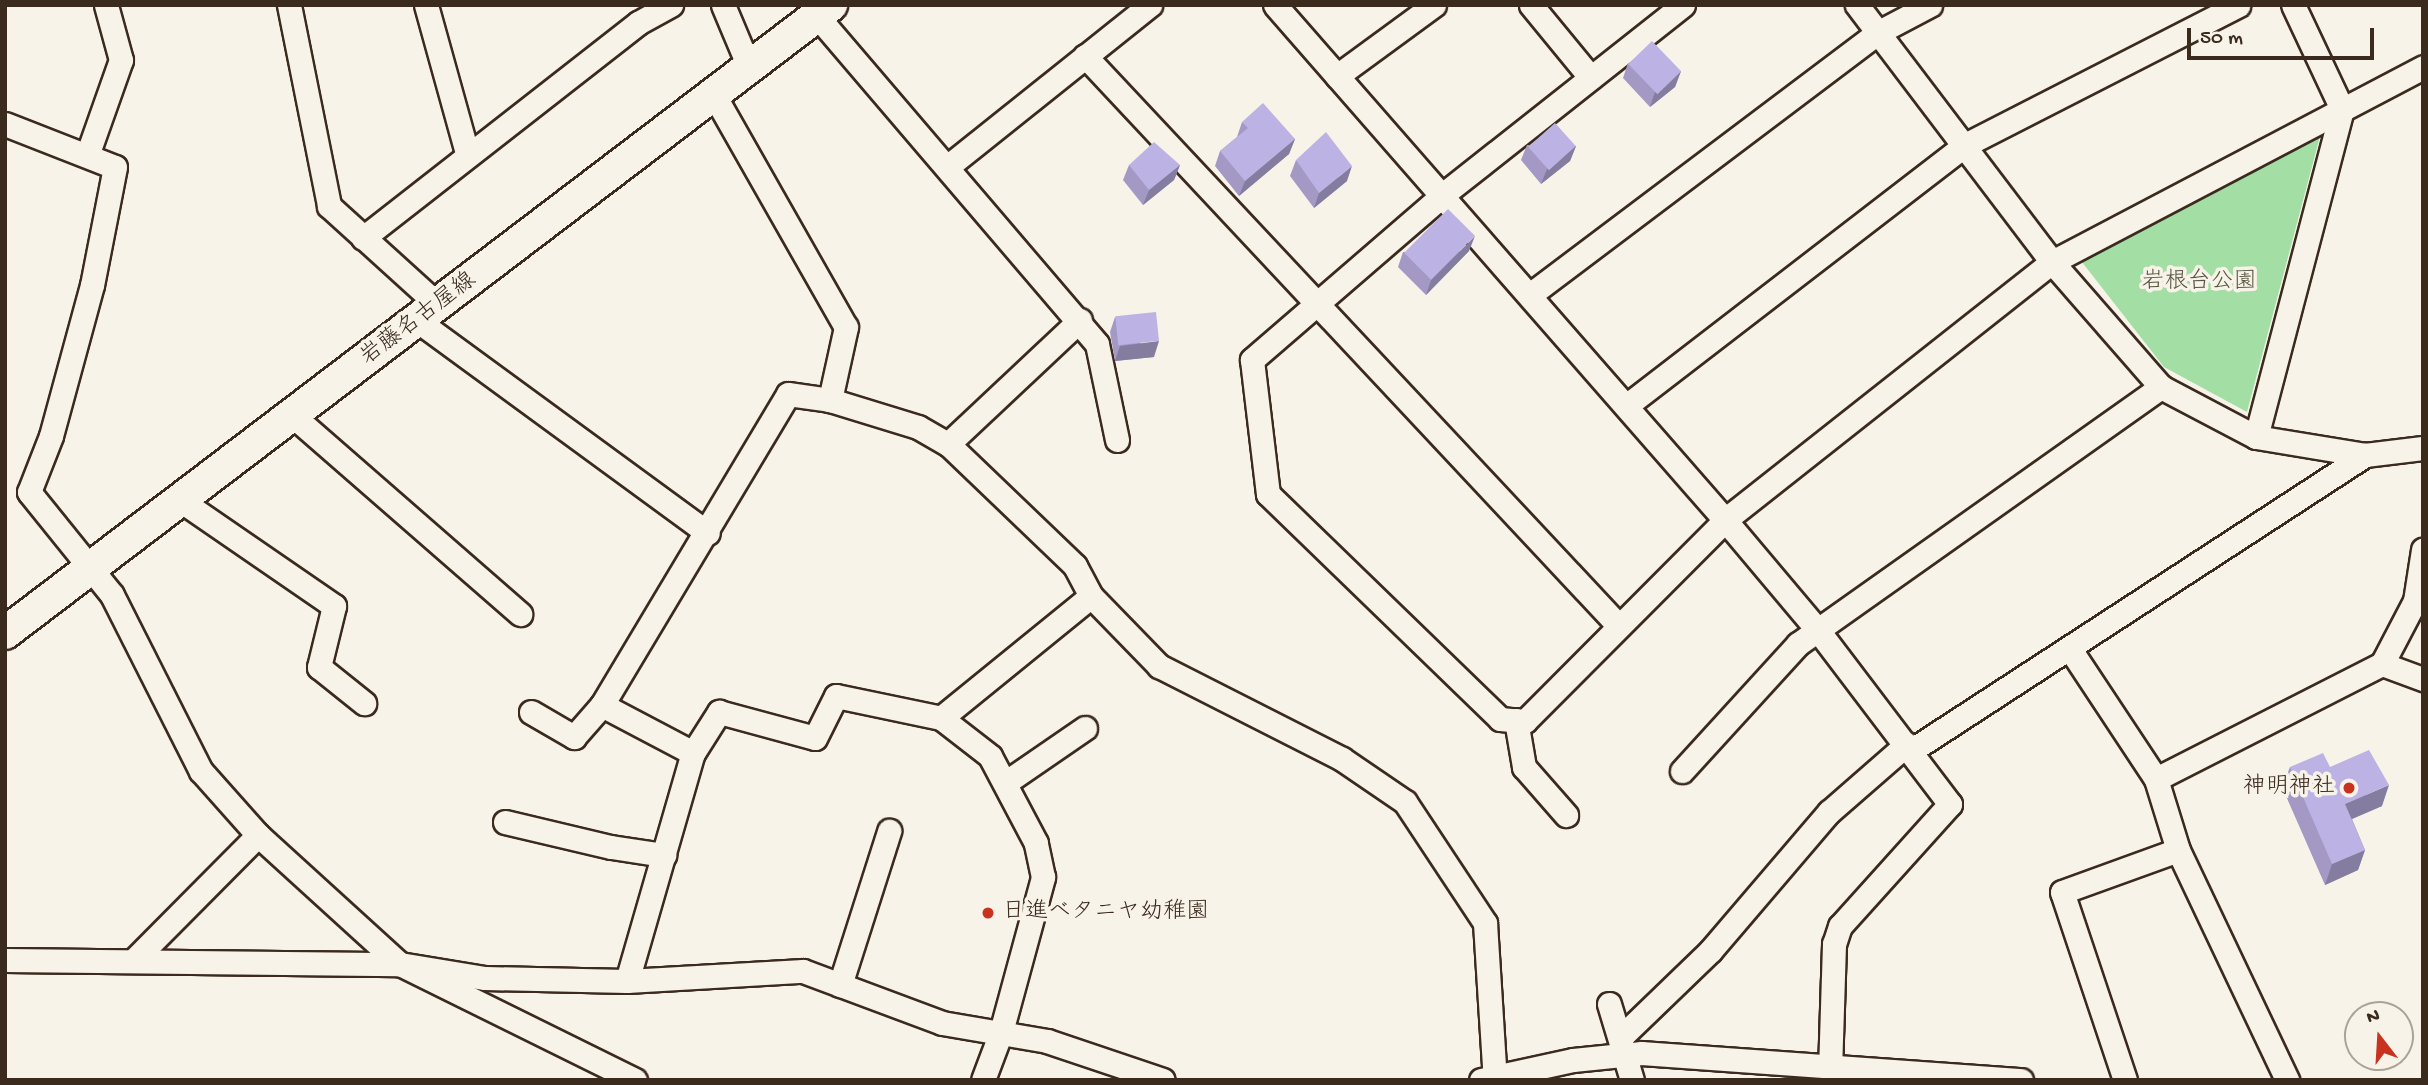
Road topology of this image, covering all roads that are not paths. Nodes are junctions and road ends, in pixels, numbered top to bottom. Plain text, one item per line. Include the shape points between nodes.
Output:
1 (106, 5) edge
2 (289, 5) edge
3 (426, 5) edge
4 (671, 5) edge
5 (723, 5) edge
6 (1150, 5) edge
7 (1275, 5) edge
8 (1434, 5) edge
9 (1531, 5) edge
10 (1684, 5) edge
11 (1857, 5) edge
12 (1930, 5) edge
13 (2238, 5) edge
14 (2293, 5) edge
15 (824, 11) edge
16 (1877, 33) junction
17 (1085, 56) junction
18 (749, 67) junction
19 (2423, 67) edge
20 (1337, 76) junction
21 (1591, 78) junction
22 (714, 95) junction
23 (2342, 109) junction
24 (5, 124) edge
25 (1965, 145) junction
26 (88, 153) junction
27 (467, 153) junction
28 (947, 167) junction
29 (1444, 194) junction
30 (363, 237) junction
31 (2052, 262) junction
32 (1531, 294) junction
33 (1318, 305) junction
34 (428, 313) junction
35 (1080, 320) junction
36 (2161, 387) junction
37 (830, 400) junction
38 (1626, 406) junction
39 (292, 415) junction
40 (2256, 437) junction
41 (1117, 440) dead end
42 (948, 444) junction
43 (2423, 448) edge
44 (2365, 455) junction
45 (180, 500) junction
46 (1725, 520) junction
47 (708, 533) junction
48 (2423, 550) edge
49 (89, 568) junction
50 (1091, 596) junction
51 (520, 614) dead end
52 (1617, 624) junction
53 (7, 629) edge
54 (1820, 633) junction
55 (2070, 649) junction
56 (2382, 664) junction
57 (2423, 679) edge
58 (364, 702) dead end
59 (603, 705) junction
60 (531, 712) dead end
61 (941, 718) junction
62 (1516, 720) junction
63 (1085, 728) dead end
64 (1910, 747) junction
65 (693, 753) junction
66 (1682, 771) dead end
67 (2156, 779) junction
68 (1005, 783) junction
69 (1566, 815) dead end
70 (505, 822) dead end
71 (889, 831) dead end
72 (258, 835) junction
73 (2178, 850) junction
74 (664, 855) junction
75 (5, 960) edge
76 (134, 960) junction
77 (400, 964) junction
78 (627, 981) junction
79 (840, 985) junction
80 (1609, 1004) dead end
81 (1001, 1032) junction
82 (1624, 1046) junction
83 (1654, 1054) junction
84 (1830, 1068) junction
85 (1806, 1072) edge
86 (1490, 1079) edge
87 (2010, 1079) edge
88 (635, 1080) edge
89 (984, 1080) edge
90 (1163, 1080) edge
91 (1632, 1080) edge
92 (1648, 1080) edge
93 (2125, 1080) edge
94 (2287, 1080) edge

1 - 26 street via 121,60
2 - 30 street via 329,205
3 - 27 street
4 - 27 street via 638,23
5 - 18 street
6 - 17 street
7 - 20 street
8 - 20 street
9 - 21 street
10 - 21 street
11 - 16 street
12 - 16 street
13 - 25 street
14 - 23 street
15 - 18 main road, 岩藤名古屋線
15 - 28 street
16 - 25 street
16 - 32 street
17 - 28 street
17 - 33 street
18 - 22 main road, 岩藤名古屋線
19 - 23 street
20 - 29 street
21 - 29 street
22 - 34 main road, 岩藤名古屋線
22 - 37 street via 846,327
23 - 31 street
23 - 40 street
24 - 26 street
25 - 31 street
25 - 38 street
26 - 49 street via 115,167 109,204 66,383 29,492
27 - 30 street
28 - 35 street
29 - 32 street
29 - 33 street
30 - 34 street
31 - 36 street
31 - 46 street
32 - 38 street
33 - 52 street
33 - 62 street via 1252,360 1268,494 1500,719
34 - 39 main road, 岩藤名古屋線
34 - 47 street
35 - 41 street via 1097,344
35 - 42 street
36 - 40 street
36 - 54 street
37 - 42 street via 918,427
37 - 47 street via 788,394
38 - 46 street
39 - 45 main road, 岩藤名古屋線
39 - 51 street
40 - 44 street
42 - 50 street via 1075,566
43 - 44 street
44 - 55 street
45 - 49 main road, 岩藤名古屋線
45 - 58 street via 334,606 319,667
46 - 52 street
46 - 54 street
47 - 59 street
48 - 56 street via 2415,601
49 - 53 main road, 岩藤名古屋線
49 - 72 street via 112,595 201,771
50 - 61 street
50 - 86 street via 1159,666 1342,760 1405,802 1485,923
52 - 62 street via 1525,721
54 - 64 street
54 - 66 street via 1798,645
55 - 64 street
55 - 67 street
56 - 57 street
56 - 67 street
59 - 60 street via 574,737
59 - 65 street
61 - 65 street via 836,696 815,738 719,712
61 - 68 street via 990,756
62 - 69 street via 1524,767
63 - 68 street
64 - 82 street via 1829,811
64 - 84 street via 1950,804 1840,926 1834,944
65 - 74 street
67 - 73 street
68 - 81 street via 1036,843 1043,877
70 - 74 street
71 - 79 street
72 - 76 street
72 - 77 street
73 - 93 street via 2062,892
73 - 94 street
74 - 78 street
75 - 76 street
76 - 77 street
77 - 78 street via 485,978
77 - 88 street
78 - 79 street via 803,971
79 - 81 street via 942,1023
80 - 82 street
81 - 89 street
81 - 90 street via 1047,1041
82 - 83 street
82 - 86 street
82 - 91 street
83 - 85 street
83 - 92 street
84 - 85 street
84 - 87 street

